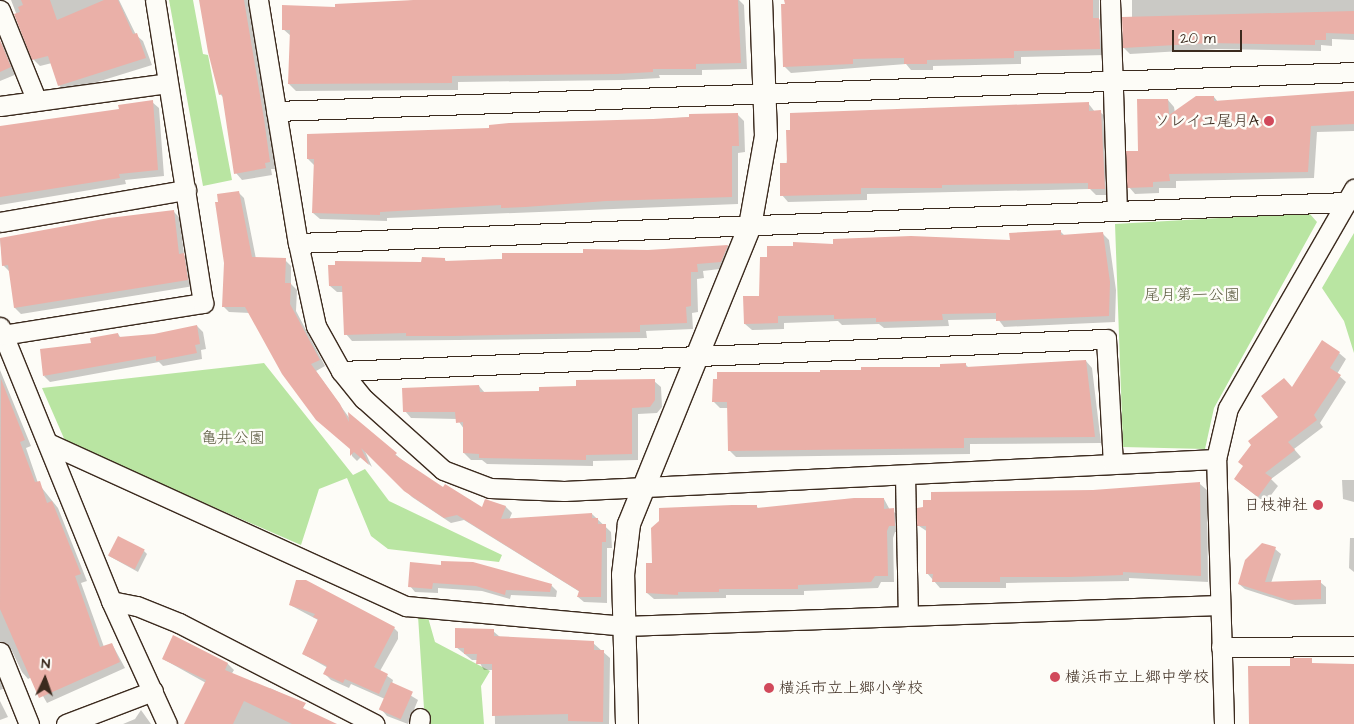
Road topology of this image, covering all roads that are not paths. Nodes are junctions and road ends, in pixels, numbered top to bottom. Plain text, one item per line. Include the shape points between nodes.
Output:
1 (155, 0) edge
2 (258, 0) edge
3 (761, 0) edge
4 (1110, 0) edge
5 (0, 10) edge
6 (1354, 72) edge
7 (1112, 81) junction
8 (167, 84) junction
9 (766, 94) junction
10 (36, 99) junction
11 (0, 106) edge
12 (276, 112) junction
13 (186, 190) junction
14 (1351, 196) edge
15 (1117, 211) junction
16 (0, 222) edge
17 (750, 226) junction
18 (298, 244) junction
19 (2, 337) edge
20 (698, 356) junction
21 (342, 371) junction
22 (50, 444) junction
23 (1216, 459) junction
24 (1114, 464) junction
25 (905, 475) junction
26 (642, 489) junction
27 (112, 601) junction
28 (1220, 605) junction
29 (908, 615) junction
30 (624, 626) junction
31 (1354, 646) edge
32 (1221, 647) junction
33 (0, 652) edge
34 (153, 691) junction
35 (29, 724) edge
36 (66, 724) edge
37 (167, 724) edge
38 (375, 724) edge
39 (627, 724) edge
40 (1224, 724) edge

1 - 8 street
2 - 12 street
3 - 9 street
4 - 7 street
5 - 10 street
6 - 7 street
7 - 9 street
7 - 15 street
8 - 10 street
8 - 13 street
9 - 12 street
9 - 17 street via 766,136
10 - 11 street
12 - 18 street
13 - 16 street
13 - 19 street via 204,303
14 - 15 street
14 - 23 street via 1228,408
15 - 17 street
17 - 18 street
17 - 20 street
18 - 21 street via 316,326
19 - 22 street
20 - 21 street
20 - 24 street via 1106,339
20 - 26 street
21 - 26 street via 364,398 444,470 490,488 564,491
22 - 27 street
22 - 30 street via 406,606
23 - 24 street
23 - 28 street
24 - 25 street
25 - 26 street
25 - 29 street
26 - 30 street via 629,524 623,576
27 - 34 street
27 - 38 street via 137,606 179,623
28 - 29 street
28 - 32 street
29 - 30 street
30 - 39 street
31 - 32 street
32 - 40 street
33 - 35 street
34 - 36 street
34 - 37 street

